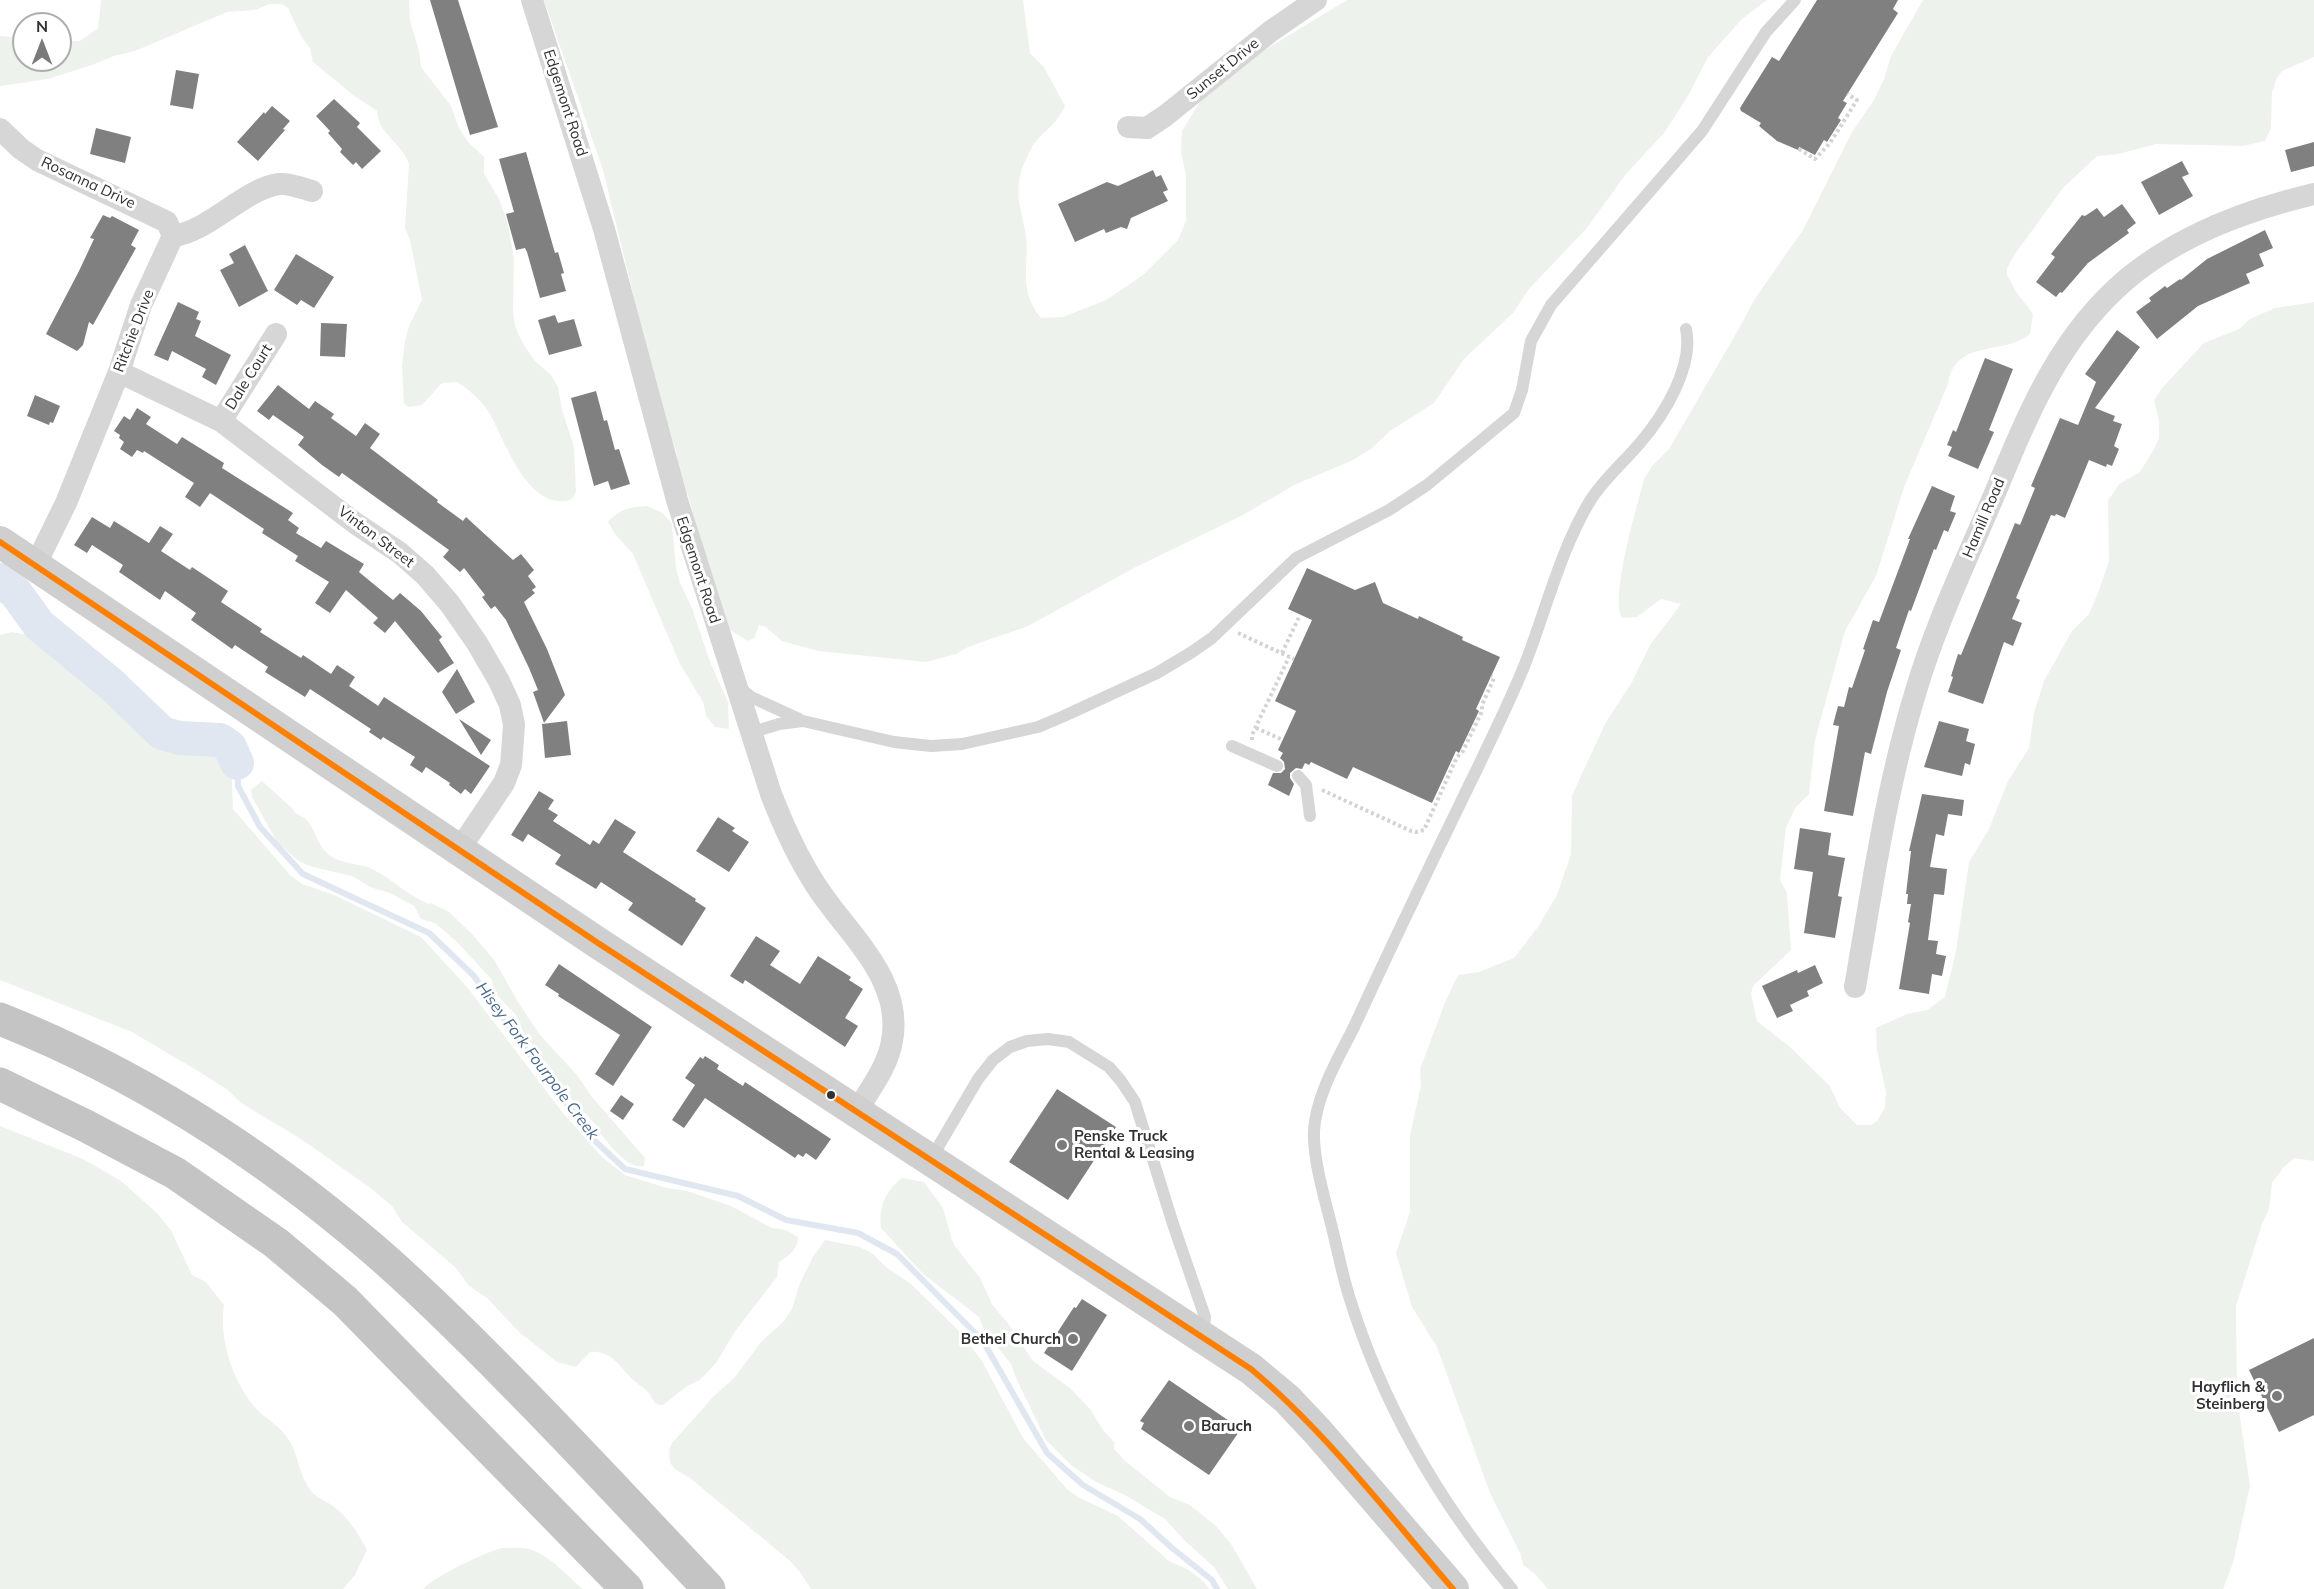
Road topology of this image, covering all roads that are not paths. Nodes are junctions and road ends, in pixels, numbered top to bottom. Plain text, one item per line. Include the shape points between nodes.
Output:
1 (532, 0) edge
2 (1316, 0) edge
3 (1795, 0) edge
4 (1128, 127) dead end
5 (0, 129) edge
6 (312, 191) dead end
7 (2314, 194) edge
8 (173, 236) junction
9 (1686, 329) dead end
10 (276, 333) dead end
11 (119, 372) junction
12 (221, 421) junction
13 (0, 542) edge
14 (35, 566) junction
15 (734, 683) junction
16 (803, 721) junction
17 (750, 733) junction
18 (1232, 746) dead end
19 (1276, 766) dead end
20 (1298, 776) dead end
21 (1310, 816) dead end
22 (459, 850) junction
23 (1855, 987) dead end
24 (0, 1019) edge
25 (0, 1084) edge
26 (857, 1111) junction
27 (932, 1159) junction
28 (1203, 1337) junction
29 (627, 1589) edge
30 (709, 1589) edge
31 (1453, 1589) edge
32 (1512, 1589) edge

1 - 15 street, Edgemont Road via 618,280 676,500
2 - 4 street, Sunset Drive via 1271,30 1165,116 1147,128
3 - 16 lane via 1766,32 1702,131 1551,305 1531,341 1514,413 1427,485 1389,510 1296,558 1212,638 1192,652 1106,698 1038,726 962,744 931,746 894,742
5 - 8 street, Rosanna Drive via 37,160 167,222
6 - 8 street via 279,184 247,198 191,232
7 - 23 street, Hamill Road via 2232,219 2167,250 2108,297 2072,339 2047,377 1953,591 1915,692 1892,779
8 - 11 street, Ritchie Drive via 141,305
9 - 32 lane via 1687,356 1664,410 1597,491 1572,537 1501,718 1331,1073 1314,1131 1322,1186 1342,1270 1378,1376 1439,1491 1475,1546
10 - 12 street, Dale Court
11 - 12 street, Vinton Street
11 - 14 street, Ritchie Drive via 66,503
12 - 22 street, Vinton Street via 424,575 457,614 499,681 514,725 511,765 504,783
13 - 14 street
14 - 22 street
15 - 16 lane via 751,697
15 - 17 street, Edgemont Road
16 - 17 lane
17 - 26 street, Edgemont Road via 798,855 836,916 879,973 888,993 892,1041 878,1076
18 - 19 lane
20 - 21 lane via 1306,785
22 - 26 street
24 - 30 highway via 167,1101 255,1157 313,1200 462,1331
25 - 29 highway via 175,1173 276,1243 354,1309
26 - 27 street
27 - 28 street
27 - 28 lane via 978,1079 1010,1047 1038,1040 1069,1042 1109,1067 1135,1102 1205,1317
28 - 31 street via 1287,1399

